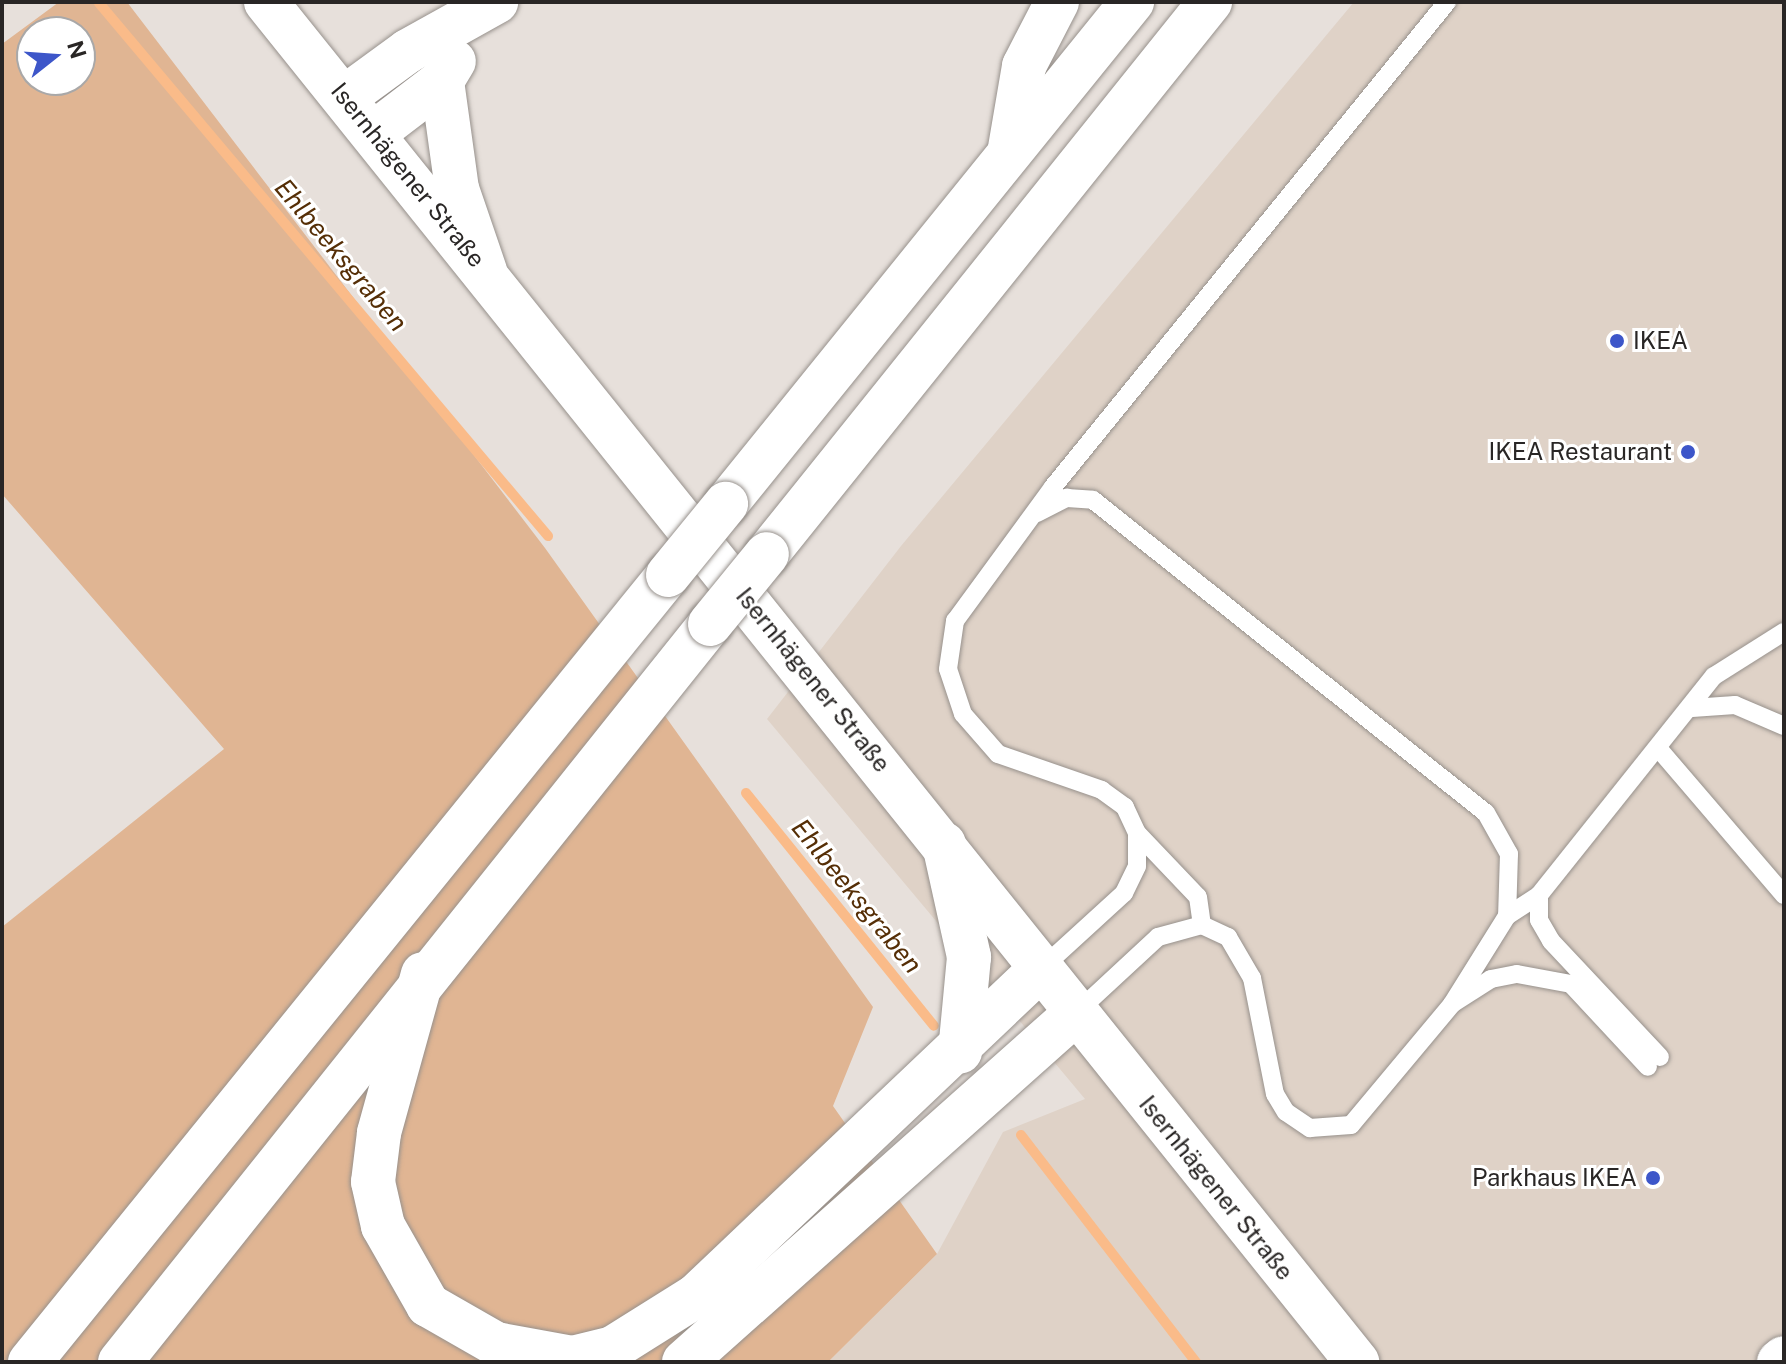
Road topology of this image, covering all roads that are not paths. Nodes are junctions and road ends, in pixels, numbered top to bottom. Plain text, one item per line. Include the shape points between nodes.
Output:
1 (266, 2) edge
2 (1057, 2) edge
3 (1132, 2) edge
4 (1210, 2) edge
5 (1447, 2) edge
6 (490, 7) edge
7 (442, 81) junction
8 (345, 97) junction
9 (374, 133) junction
10 (1009, 150) junction
11 (485, 271) junction
12 (1037, 513) junction
13 (1784, 632) edge
14 (1692, 708) junction
15 (1778, 721) edge
16 (1658, 748) junction
17 (1137, 833) junction
18 (944, 844) junction
19 (1539, 895) junction
20 (1784, 895) edge
21 (1507, 916) junction
22 (1202, 925) junction
23 (1042, 968) junction
24 (423, 974) junction
25 (1452, 1004) junction
26 (1076, 1013) junction
27 (960, 1052) junction
28 (1784, 1358) edge
29 (30, 1362) edge
30 (120, 1362) edge
31 (684, 1362) edge
32 (1357, 1362) edge
33 (1779, 1362) edge

1 - 8 main road, Isernhägener Straße
2 - 10 main road via 1024,66
3 - 10 main road
4 - 24 main road, bridge
5 - 12 lane
6 - 7 main road
6 - 8 main road via 408,51
7 - 9 main road
7 - 11 main road via 457,189
8 - 9 main road, Isernhägener Straße
9 - 11 main road, Isernhägener Straße
10 - 29 main road, bridge
11 - 18 main road, Isernhägener Straße
12 - 17 lane via 955,621 948,669 963,714 998,754 1102,790 1125,807
12 - 21 lane via 1067,498 1093,500 1486,813 1509,854
13 - 14 lane via 1714,676
14 - 15 lane via 1735,705
14 - 16 lane
16 - 19 lane
16 - 20 lane
17 - 22 lane via 1158,847 1198,897
17 - 23 lane via 1137,866 1124,893
18 - 23 main road, Isernhägener Straße
18 - 27 main road via 969,957
19 - 21 lane
19 - 25 lane via 1539,920 1551,941 1654,1062 1571,984 1517,974 1491,979
21 - 25 lane
22 - 25 lane via 1228,937 1252,978 1275,1094 1286,1112 1310,1128 1351,1125
22 - 26 lane via 1158,937
23 - 26 main road, Isernhägener Straße
23 - 27 main road
24 - 27 main road via 379,1133 373,1182 383,1226 428,1305 485,1339 533,1355 572,1358 653,1328
24 - 30 main road
26 - 31 main road
26 - 32 main road, Isernhägener Straße
28 - 33 main road

